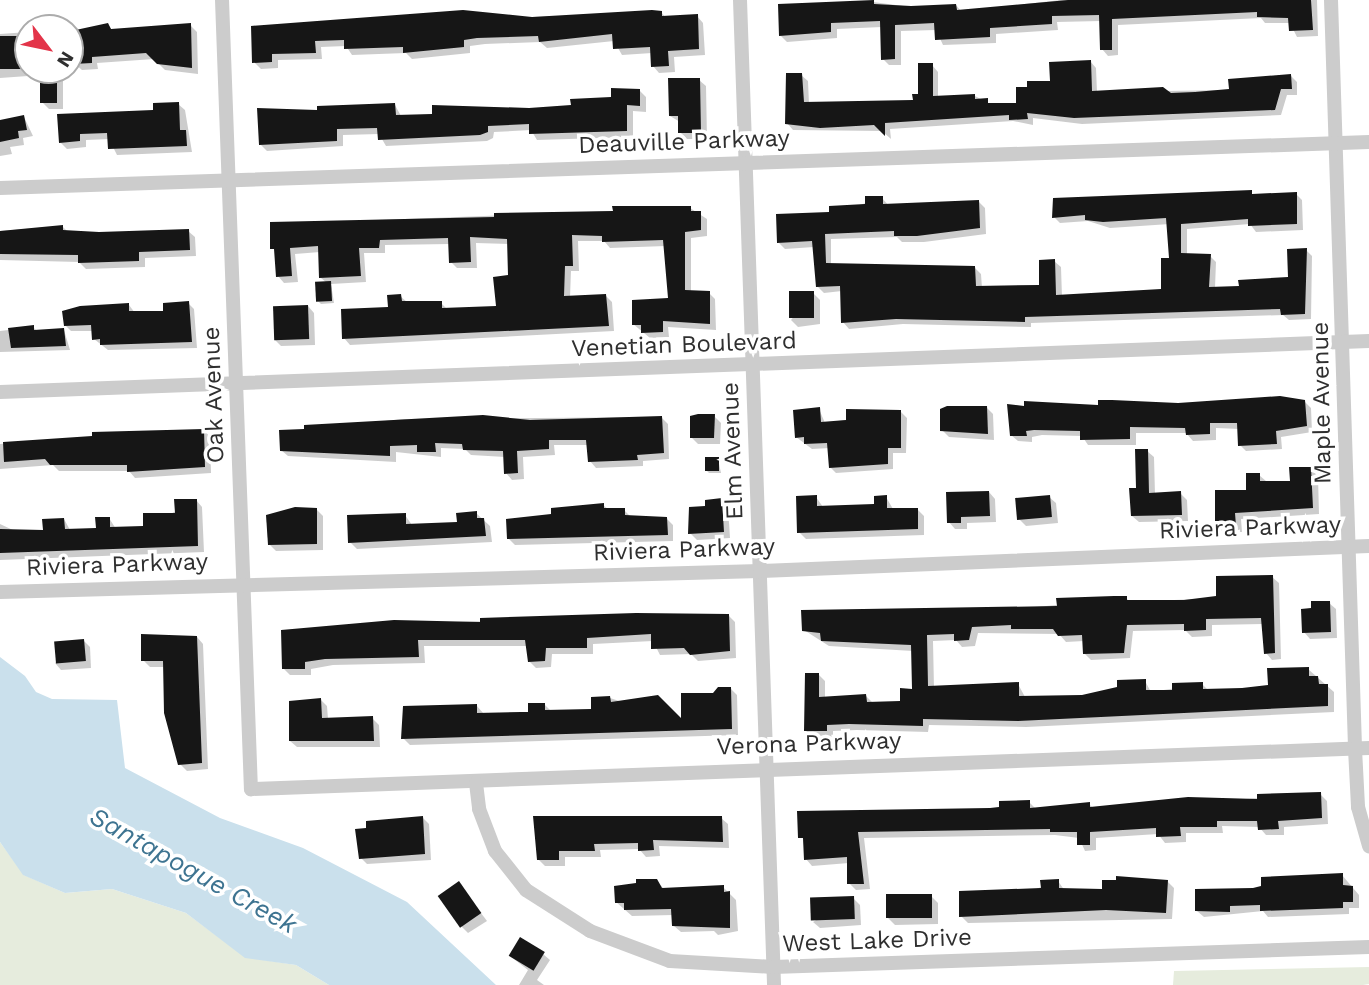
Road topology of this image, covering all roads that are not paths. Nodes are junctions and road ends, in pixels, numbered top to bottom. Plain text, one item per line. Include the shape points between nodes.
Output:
1 (222, 0) edge
2 (740, 0) edge
3 (1331, 0) edge
4 (1369, 142) edge
5 (1336, 143) junction
6 (746, 163) junction
7 (228, 181) junction
8 (0, 188) edge
9 (1369, 341) edge
10 (1344, 342) junction
11 (753, 365) junction
12 (236, 385) junction
13 (0, 393) edge
14 (1369, 546) edge
15 (1348, 547) junction
16 (760, 571) junction
17 (244, 583) junction
18 (0, 592) edge
19 (1362, 748) edge
20 (766, 768) junction
21 (476, 783) junction
22 (251, 789) joint
23 (1369, 846) edge
24 (1369, 947) edge
25 (773, 967) junction
26 (774, 985) edge

1 - 7 street, Oak Avenue
2 - 6 street, Elm Avenue
3 - 5 street, Maple Avenue
4 - 5 street, Deauville Parkway
5 - 6 street, Deauville Parkway
5 - 10 street, Maple Avenue
6 - 7 street, Deauville Parkway
6 - 11 street, Elm Avenue
7 - 8 street, Deauville Parkway
7 - 12 street, Oak Avenue
9 - 10 street, Venetian Boulevard
10 - 11 street, Venetian Boulevard
10 - 15 street, Maple Avenue
11 - 12 street, Venetian Boulevard
11 - 16 street, Elm Avenue
12 - 13 street, Venetian Boulevard
12 - 17 street, Oak Avenue
14 - 15 street, Riviera Parkway
15 - 16 street, Riviera Parkway
15 - 19 street, Maple Avenue
16 - 17 street, Riviera Parkway
16 - 20 street, Elm Avenue
17 - 18 street, Riviera Parkway
17 - 22 street, Oak Avenue
19 - 20 street, Verona Parkway
19 - 23 street, Maple Avenue via 1358,807
20 - 21 street, Verona Parkway
20 - 25 street, Elm Avenue
21 - 22 street, Verona Parkway
21 - 25 street, West Lake Drive via 479,809 506,869 526,890 569,919 611,941 670,961
24 - 25 street, West Lake Drive
25 - 26 street, Elm Avenue

